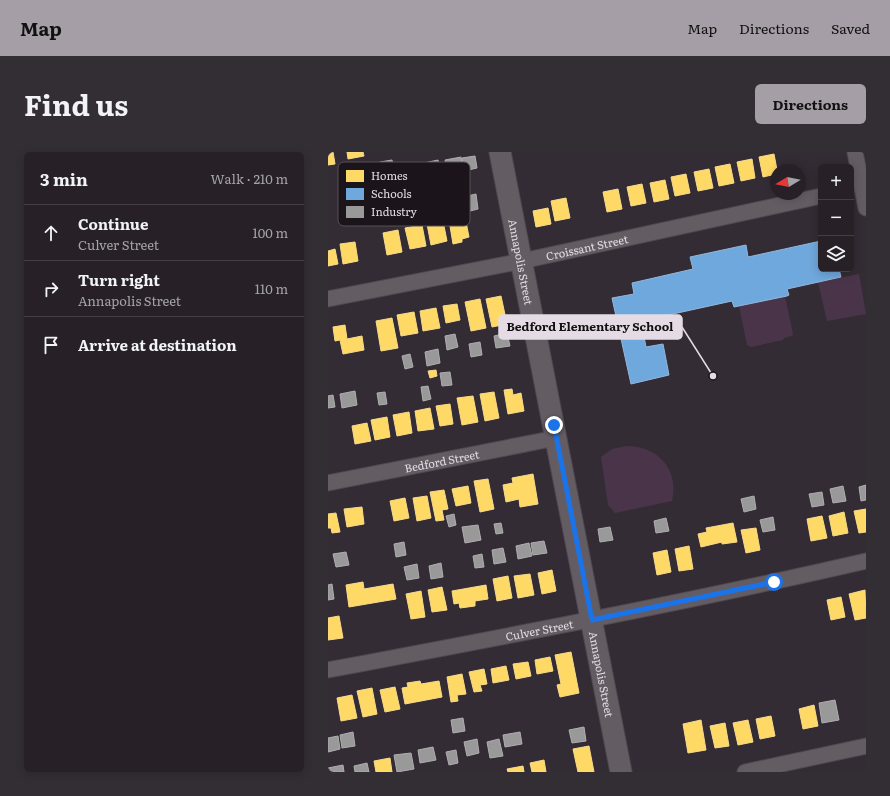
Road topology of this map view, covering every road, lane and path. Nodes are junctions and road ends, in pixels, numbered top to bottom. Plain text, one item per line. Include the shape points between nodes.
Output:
1 (500, 152) edge
2 (855, 152) edge
3 (860, 187) edge
4 (818, 197) edge
5 (866, 208) edge
6 (522, 261) junction
7 (328, 299) edge
8 (556, 438) junction
9 (328, 482) edge
10 (866, 561) edge
11 (592, 620) junction
12 (328, 670) edge
13 (866, 746) edge
14 (621, 772) edge
15 (745, 772) edge

1 - 6 street, Annapolis Street
2 - 3 street
3 - 5 street
4 - 6 street, Croissant Street
6 - 7 street, Croissant Street
6 - 8 street, Annapolis Street
8 - 9 street, Bedford Street
8 - 11 street, Annapolis Street
10 - 11 street, Culver Street
11 - 12 street, Culver Street
11 - 14 street, Annapolis Street
13 - 15 street

